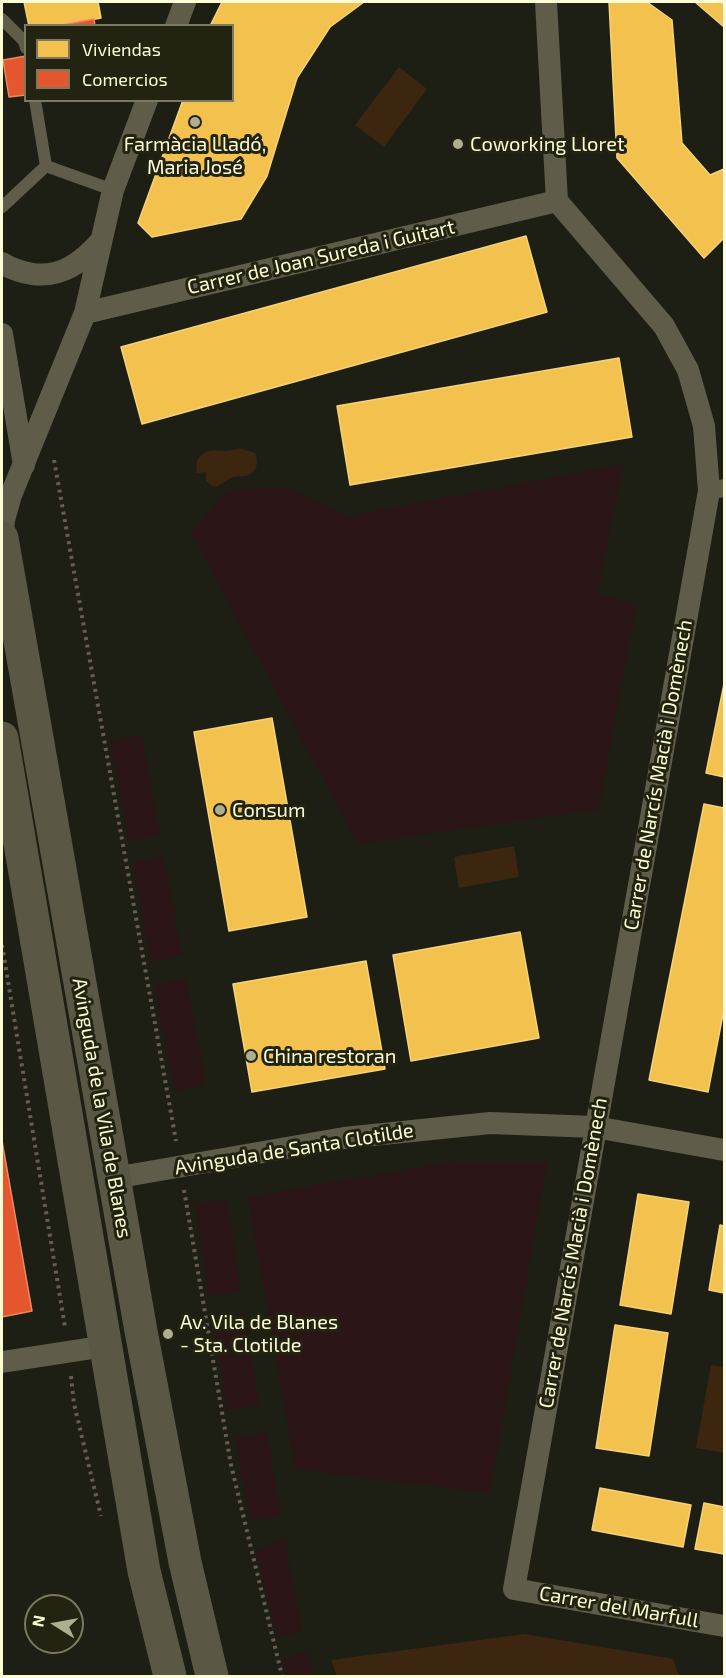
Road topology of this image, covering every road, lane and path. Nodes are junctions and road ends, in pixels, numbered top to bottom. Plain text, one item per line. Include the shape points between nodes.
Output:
1 (185, 2) edge
2 (546, 2) edge
3 (2, 19) edge
4 (177, 24) edge
5 (24, 41) edge
6 (34, 102) edge
7 (146, 102) edge
8 (46, 166) junction
9 (113, 190) junction
10 (557, 201) junction
11 (2, 207) edge
12 (101, 241) junction
13 (2, 262) edge
14 (86, 313) junction
15 (2, 334) edge
16 (53, 457) dead end
17 (24, 465) junction
18 (717, 489) edge
19 (2, 540) edge
20 (2, 738) edge
21 (2, 945) edge
22 (595, 1127) junction
23 (724, 1150) edge
24 (180, 1166) junction
25 (114, 1178) junction
26 (106, 1346) junction
27 (68, 1352) junction
28 (2, 1362) edge
29 (102, 1519) dead end
30 (514, 1589) joint
31 (724, 1626) edge
32 (170, 1677) edge
33 (212, 1677) edge
34 (282, 1677) edge

1 - 4 street
2 - 10 street
3 - 5 lane
6 - 8 lane
7 - 9 street
8 - 9 lane
8 - 11 lane
9 - 12 street
10 - 14 street, Carrer de Joan Sureda i Guitart
10 - 18 street, Carrer de Narcís Macià i Domènech via 664,326 688,370
12 - 13 street via 88,256 59,273 25,272
12 - 14 street
14 - 17 street
15 - 17 street
16 - 24 path
17 - 19 street via 11,495
18 - 22 street, Carrer de Narcís Macià i Domènech
19 - 25 main road, Avinguda de la Vila de Blanes
20 - 26 main road
21 - 27 path
22 - 23 street, Avinguda de Santa Clotilde
22 - 24 street, Avinguda de Santa Clotilde via 490,1123 344,1137
22 - 30 street, Carrer de Narcís Macià i Domènech
24 - 25 street, Avinguda de Santa Clotilde
24 - 34 path via 231,1465
25 - 33 main road, Avinguda de la Vila de Blanes via 185,1562
26 - 27 street
26 - 32 main road via 144,1571
27 - 28 street
27 - 29 path via 74,1404
30 - 31 street, Carrer del Marfull

